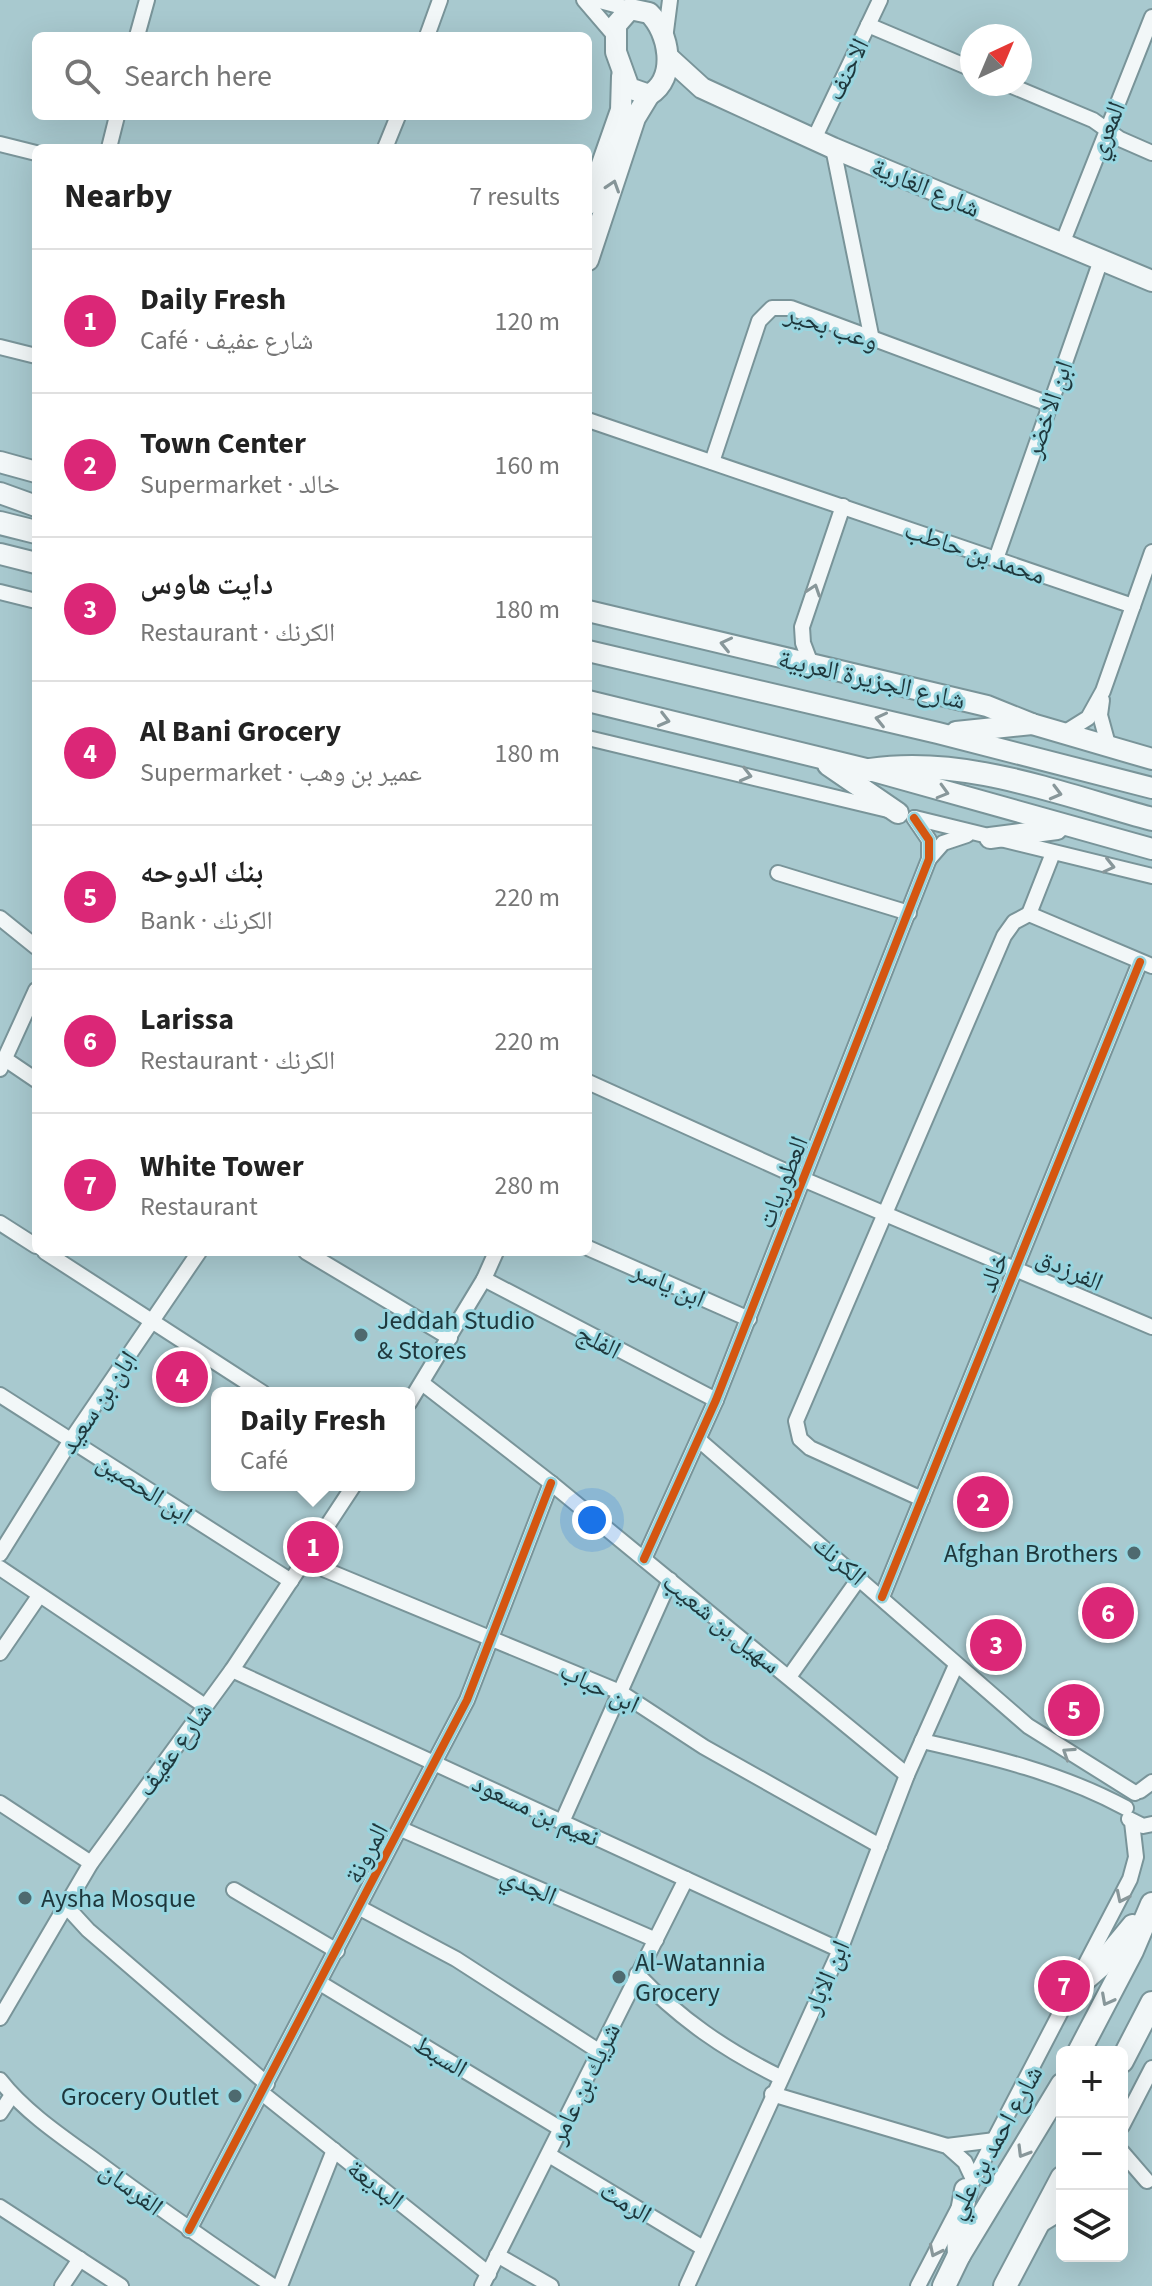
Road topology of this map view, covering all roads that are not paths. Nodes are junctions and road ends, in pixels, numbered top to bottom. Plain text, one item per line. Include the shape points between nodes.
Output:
1 (147, 0) edge
2 (440, 0) edge
3 (584, 0) edge
4 (596, 0) edge
5 (670, 0) edge
6 (880, 0) edge
7 (638, 6) edge
8 (1152, 17) edge
9 (868, 25) junction
10 (138, 32) edge
11 (428, 32) edge
12 (614, 35) junction
13 (666, 48) junction
14 (960, 64) edge
15 (622, 76) junction
16 (702, 88) junction
17 (654, 90) junction
18 (1032, 94) edge
19 (116, 120) edge
20 (396, 120) edge
21 (1106, 129) junction
22 (814, 139) junction
23 (0, 144) edge
24 (110, 144) edge
25 (387, 144) edge
26 (833, 148) junction
27 (32, 152) edge
28 (1152, 153) edge
29 (592, 193) edge
30 (1062, 244) junction
31 (592, 248) edge
32 (1101, 260) junction
33 (1152, 281) edge
34 (872, 340) junction
35 (0, 347) edge
36 (32, 355) edge
37 (1049, 404) junction
38 (592, 421) edge
39 (0, 462) edge
40 (712, 462) junction
41 (32, 471) edge
42 (0, 493) edge
43 (32, 505) edge
44 (843, 506) junction
45 (0, 523) edge
46 (32, 531) edge
47 (1152, 552) edge
48 (0, 554) edge
49 (996, 559) junction
50 (32, 562) edge
51 (1147, 581) edge
52 (0, 592) edge
53 (32, 600) edge
54 (1133, 606) junction
55 (592, 612) edge
56 (592, 638) edge
57 (592, 652) edge
58 (811, 664) junction
59 (649, 666) junction
60 (1103, 691) junction
61 (592, 702) edge
62 (1032, 724) junction
63 (938, 733) junction
64 (1064, 733) junction
65 (592, 739) edge
66 (1109, 748) junction
67 (1149, 759) edge
68 (822, 760) junction
69 (870, 770) junction
70 (1152, 788) edge
71 (906, 815) junction
72 (1152, 819) edge
73 (1068, 828) junction
74 (981, 836) junction
75 (1152, 849) edge
76 (1053, 853) junction
77 (929, 859) junction
78 (778, 873) dead end
79 (1152, 876) edge
80 (909, 913) junction
81 (1029, 914) junction
82 (0, 918) edge
83 (32, 944) edge
84 (1146, 964) edge
85 (32, 999) edge
86 (2, 1064) edge
87 (32, 1078) edge
88 (592, 1084) edge
89 (805, 1180) junction
90 (884, 1211) junction
91 (0, 1223) edge
92 (32, 1243) edge
93 (592, 1250) edge
94 (51, 1256) edge
95 (196, 1256) edge
96 (313, 1256) edge
97 (494, 1256) edge
98 (1017, 1268) junction
99 (484, 1279) junction
100 (749, 1319) junction
101 (153, 1321) junction
102 (1152, 1326) edge
103 (450, 1338) junction
104 (422, 1383) junction
105 (254, 1387) edge
106 (415, 1394) edge
107 (0, 1395) edge
108 (716, 1400) junction
109 (71, 1440) junction
110 (699, 1440) junction
111 (551, 1483) junction
112 (350, 1491) edge
113 (922, 1499) junction
114 (0, 1554) edge
115 (644, 1559) junction
116 (304, 1561) junction
117 (0, 1568) edge
118 (860, 1577) junction
119 (670, 1580) junction
120 (291, 1581) junction
121 (39, 1596) junction
122 (882, 1597) junction
123 (489, 1639) junction
124 (0, 1653) edge
125 (956, 1665) junction
126 (232, 1670) junction
127 (789, 1677) junction
128 (620, 1692) junction
129 (205, 1706) junction
130 (922, 1741) junction
131 (436, 1764) junction
132 (907, 1775) junction
133 (1145, 1790) edge
134 (0, 1803) edge
135 (1126, 1808) junction
136 (562, 1822) junction
137 (1132, 1822) junction
138 (1152, 1824) edge
139 (401, 1829) junction
140 (880, 1846) junction
141 (91, 1863) junction
142 (686, 1879) junction
143 (234, 1890) dead end
144 (1152, 1901) edge
145 (66, 1906) junction
146 (360, 1908) junction
147 (656, 1940) junction
148 (840, 1950) junction
149 (337, 1951) junction
150 (637, 1974) junction
151 (320, 1983) junction
152 (1078, 1985) junction
153 (1152, 2003) edge
154 (0, 2018) edge
155 (1082, 2046) edge
156 (1128, 2049) edge
157 (600, 2052) junction
158 (1152, 2068) edge
159 (780, 2077) junction
160 (0, 2080) edge
161 (264, 2089) junction
162 (772, 2094) junction
163 (12, 2095) junction
164 (1056, 2095) edge
165 (0, 2113) edge
166 (1126, 2118) edge
167 (561, 2129) junction
168 (995, 2140) junction
169 (947, 2146) junction
170 (334, 2150) junction
171 (549, 2155) junction
172 (1128, 2159) edge
173 (1128, 2177) edge
174 (1149, 2182) edge
175 (969, 2184) junction
176 (1056, 2190) edge
177 (0, 2207) edge
178 (1056, 2216) edge
179 (1036, 2228) junction
180 (189, 2230) junction
181 (703, 2248) junction
182 (497, 2255) junction
183 (959, 2255) junction
184 (80, 2259) junction
185 (486, 2280) edge
186 (62, 2286) edge
187 (121, 2286) edge
188 (273, 2286) edge
189 (280, 2286) edge
190 (551, 2286) edge
191 (687, 2286) edge
192 (918, 2286) edge
193 (944, 2286) edge
194 (1005, 2286) edge

1 - 10 street
2 - 11 street
3 - 12 street
4 - 7 street
5 - 13 street
6 - 9 street, الاحنف
7 - 12 street via 619,19
7 - 13 street, شارع الغارية via 656,19
8 - 21 street, المعري
9 - 14 street
9 - 22 street, الاحنف
12 - 15 street
13 - 16 street, شارع الغارية
13 - 17 street
15 - 17 street via 629,88
15 - 29 street via 621,110
16 - 17 street, شارع الغارية via 689,84
16 - 22 street, شارع الغارية
31 -> 17 street via 635,118
18 - 21 street
19 - 24 street
20 - 25 street
21 - 28 street
21 - 30 street, المعري
22 - 26 street, شارع الغارية
23 - 27 street
26 - 30 street, شارع الغارية
26 - 34 street
30 - 32 street, شارع الغارية
32 - 33 street, شارع الغارية
32 - 37 street, ابن الاخضر
34 - 37 street, وعب بحير
34 - 40 street, وعب بحير via 791,308 772,308 759,321
35 - 36 street
37 - 49 street, ابن الاخضر
38 - 40 street, محمد بن حاطب
39 - 41 street
40 - 44 street, محمد بن حاطب
42 - 43 street
44 - 49 street, محمد بن حاطب
58 -> 44 street via 802,627
45 - 46 main road
47 - 51 street
48 - 50 street
49 - 54 street, محمد بن حاطب
51 - 54 street
52 - 53 street
54 - 60 street
58 -> 55 street, شارع الجزيرة العربية
56 - 59 street
57 - 59 street, شارع الجزيرة العربية
58 - 62 street, شارع الجزيرة العربية via 987,706
63 -> 59 street, شارع الجزيرة العربية
60 - 64 street via 1088,718
60 - 66 street via 1100,715
61 -> 68 street
62 - 63 street
62 - 64 street, شارع الجزيرة العربية
63 - 70 street, شارع الجزيرة العربية
64 - 66 street, شارع الجزيرة العربية
65 -> 71 street
66 - 67 street, شارع الجزيرة العربية
68 - 69 street
68 - 71 street
69 -> 72 main road via 918,765 970,770
69 -> 73 street
71 - 74 street
71 - 77 street via 929,840
73 - 74 street
73 - 75 street
74 - 76 street
74 - 77 street via 943,843
76 -> 79 street
76 - 81 street
77 - 80 street, العطوريات
78 - 80 street
80 - 89 street, العطوريات
81 - 84 street, خالد
81 - 90 street via 1004,936
82 - 83 street
84 - 98 street, خالد
85 - 86 street
86 - 87 street
88 - 89 street, الفرزدق
89 - 90 street, الفرزدق
89 - 100 street, العطوريات
90 - 98 street, الفرزدق
90 - 113 street via 796,1421 800,1439 810,1448
91 - 92 street
93 - 100 street, ابن ياسر
94 - 101 street
95 - 101 street, ابان بن سعيد
96 - 103 street
97 - 99 street
98 - 102 street, الفرزدق
98 - 113 street, خالد
99 - 103 street
99 - 108 street, الفلج
100 - 108 street, العطوريات
101 - 105 street
101 - 109 street, ابان بن سعيد
103 - 104 street
104 - 106 street
104 - 111 street, سهيل بن شعيب
107 - 109 street, ابن الحصين
108 - 110 street, العطوريات
109 - 114 street, ابان بن سعيد
109 - 120 street, ابن الحصين
110 - 115 street, العطوريات
110 - 118 street, الكرنك
111 - 115 street, سهيل بن شعيب
111 - 123 street, المرونة
112 - 116 street, شارع عفيف
113 - 122 street, خالد
115 - 119 street, سهيل بن شعيب
116 - 120 street, شارع عفيف
116 - 123 street, ابن حباب
117 - 121 street
118 - 122 street, الكرنك
118 - 127 street
119 - 127 street, سهيل بن شعيب
119 - 128 street
120 - 126 street, شارع عفيف
121 - 124 street
121 - 129 street
122 - 125 street, الكرنك
123 - 128 street, ابن حباب
123 - 131 street, المرونة
125 - 130 street, ابن الابار
133 -> 125 street, الكرنك via 1028,1726
126 - 129 street, شارع عفيف
126 - 131 street, نعيم بن مسعود
127 - 132 street, سهيل بن شعيب
128 - 136 street
128 - 140 street, ابن حباب via 704,1747
129 - 141 street, شارع عفيف
130 - 132 street, ابن الابار
130 - 135 street via 1044,1772
131 - 136 street, نعيم بن مسعود
131 - 139 street, المرونة
132 - 140 street, ابن الابار
133 - 135 street
134 - 141 street
135 - 137 street, شارع احمد بن علي
136 - 142 street, نعيم بن مسعود
137 - 138 street
137 -> 152 street, شارع احمد بن علي via 1134,1869
139 - 146 street, المرونة
139 - 147 street, الجدي
140 - 148 street, ابن الابار
141 - 145 street, شارع عفيف
142 - 147 street, شريك بن عامر
142 - 148 street, نعيم بن مسعود
143 - 149 street
144 - 152 main road via 1117,1947
144 -> 155 main road, شارع احمد بن علي
145 - 154 street, شارع عفيف
145 - 161 street, البديعة
146 - 149 street, المرونة
146 - 157 street via 456,1959
147 - 150 street, شريك بن عامر
148 - 159 street, ابن الابار
149 - 151 street, المرونة
150 - 157 street, شريك بن عامر
150 - 159 street via 719,2045
151 - 161 street, المرونة
151 - 167 street, السبط
152 - 168 street, شارع احمد بن علي
153 - 156 main road
157 - 167 street, شريك بن عامر
158 - 166 street
159 - 162 street, ابن الابار
160 - 163 street, الفرسان
161 - 170 street, البديعة
161 - 180 street, المرونة
162 - 169 street
162 - 181 street, ابن الابار
163 - 165 street
163 - 180 street, الفرسان
164 -> 183 main road, شارع احمد بن علي
167 - 171 street, شريك بن عامر
168 - 169 street
168 - 175 street, شارع احمد بن علي
169 - 175 street via 965,2162
170 - 185 street, البديعة
170 - 189 street
171 - 181 street, الرمث
171 - 182 street, شريك بن عامر
172 - 174 street
173 - 174 street
175 - 183 main road via 958,2233
175 -> 192 street, شارع احمد بن علي
176 - 179 main road
177 - 184 street
178 - 179 street
179 - 194 main road
180 - 188 street, الفرسان
181 - 191 street, ابن الابار
182 - 185 street, شريك بن عامر
182 - 190 street
183 - 193 main road, شارع احمد بن علي
184 - 186 street
184 - 187 street

